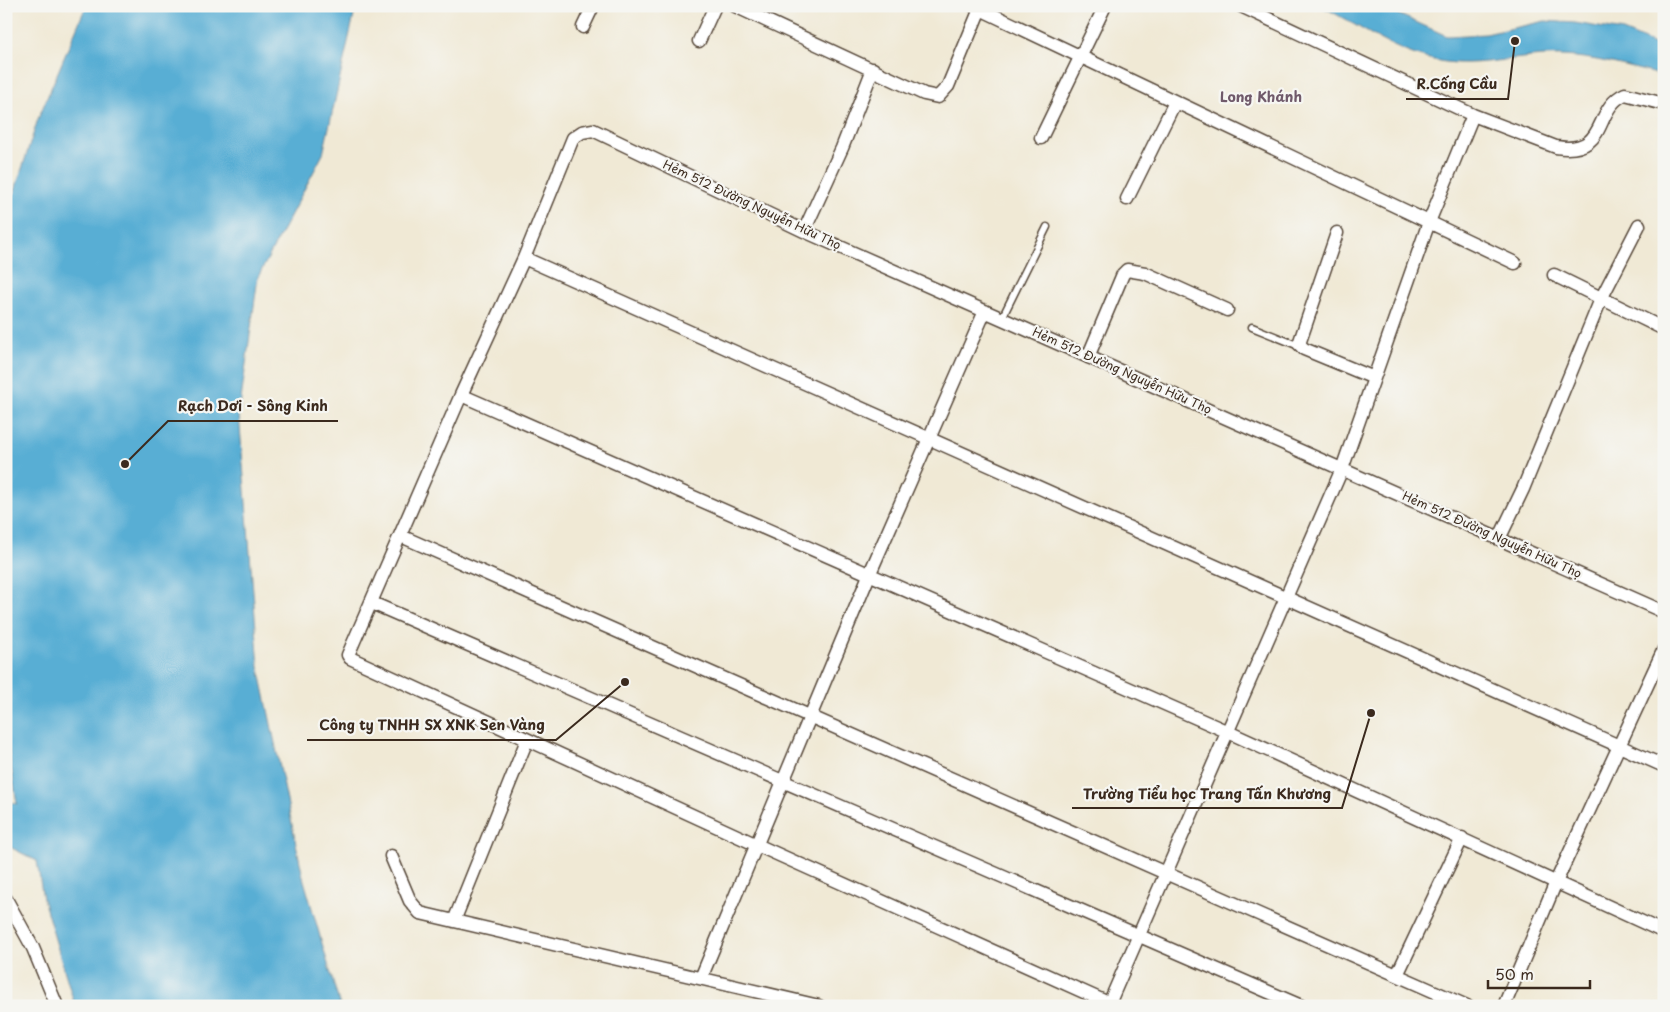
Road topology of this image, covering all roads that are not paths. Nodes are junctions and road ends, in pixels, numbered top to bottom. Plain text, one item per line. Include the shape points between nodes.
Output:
1 (593, 6) edge
2 (715, 6) edge
3 (735, 6) edge
4 (1105, 6) edge
5 (1241, 6) edge
6 (977, 8) edge
7 (583, 27) dead end
8 (699, 41) dead end
9 (1081, 57) junction
10 (873, 69) junction
11 (1175, 102) junction
12 (1664, 104) edge
13 (1473, 115) junction
14 (1042, 138) dead end
15 (1127, 199) dead end
16 (1428, 222) junction
17 (1639, 225) dead end
18 (1046, 227) dead end
19 (804, 231) junction
20 (1336, 233) dead end
21 (524, 258) junction
22 (1515, 263) dead end
23 (1554, 276) dead end
24 (1601, 299) junction
25 (1227, 310) dead end
26 (985, 311) junction
27 (1002, 318) junction
28 (1252, 327) dead end
29 (1664, 329) edge
30 (1299, 346) junction
31 (1088, 357) junction
32 (1374, 378) junction
33 (461, 395) junction
34 (929, 438) junction
35 (1342, 469) junction
36 (401, 536) junction
37 (1499, 539) junction
38 (870, 573) junction
39 (1285, 597) junction
40 (372, 603) junction
41 (1664, 612) edge
42 (1664, 649) edge
43 (810, 717) junction
44 (1226, 731) junction
45 (528, 740) junction
46 (1618, 747) junction
47 (1664, 766) edge
48 (783, 781) junction
49 (1462, 838) junction
50 (757, 845) junction
51 (391, 856) dead end
52 (1165, 873) junction
53 (1556, 882) junction
54 (6, 898) edge
55 (454, 921) junction
56 (1664, 932) edge
57 (1138, 935) junction
58 (1397, 975) junction
59 (701, 978) junction
60 (1110, 1005) edge
61 (57, 1006) edge
62 (819, 1006) edge
63 (1301, 1006) edge
64 (1467, 1006) edge
65 (1504, 1006) edge

1 - 7 street
2 - 8 street
3 - 10 street
4 - 9 street
5 - 13 street
6 - 9 street
6 - 10 street via 948,86 938,97 924,94
9 - 11 street
9 - 14 street
10 - 19 street
11 - 15 street
11 - 16 street
12 - 13 street via 1625,94 1620,96 1588,143 1570,149 1542,143
13 - 16 street
16 - 22 street
16 - 32 street
17 - 24 street
18 - 27 lane
19 - 21 street, Hẻm 512 Đường Nguyễn Hữu Thọ via 593,130 573,138
19 - 26 street, Hẻm 512 Đường Nguyễn Hữu Thọ
20 - 30 street
21 - 33 street
21 - 34 street
23 - 24 street
24 - 29 street
24 - 37 street via 1523,489
25 - 31 street via 1145,273 1127,270
26 - 27 street, Hẻm 512 Đường Nguyễn Hữu Thọ
26 - 34 street
27 - 31 street, Hẻm 512 Đường Nguyễn Hữu Thọ
28 - 30 lane
30 - 32 street
31 - 35 street, Hẻm 512 Đường Nguyễn Hữu Thọ
32 - 35 street
33 - 36 street
33 - 38 street
34 - 38 street
34 - 39 street
35 - 37 street, Hẻm 512 Đường Nguyễn Hữu Thọ
35 - 39 street
36 - 40 street
36 - 43 street
37 - 41 street, Hẻm 512 Đường Nguyễn Hữu Thọ
38 - 43 street
38 - 44 street
39 - 44 street
39 - 46 street
40 - 45 street via 348,655 350,658
40 - 48 street
42 - 46 street
43 - 48 street
43 - 52 street
44 - 49 street
44 - 52 street
45 - 50 street
45 - 55 street
46 - 47 street
46 - 53 street
48 - 50 street
48 - 57 street
49 - 53 street
49 - 58 street
50 - 59 street
50 - 60 street
51 - 55 street via 414,908 420,913
52 - 57 street
52 - 58 street
53 - 56 street
53 - 65 street
54 - 61 street via 33,948
55 - 59 street
57 - 60 street
57 - 63 street
58 - 64 street
59 - 62 street

